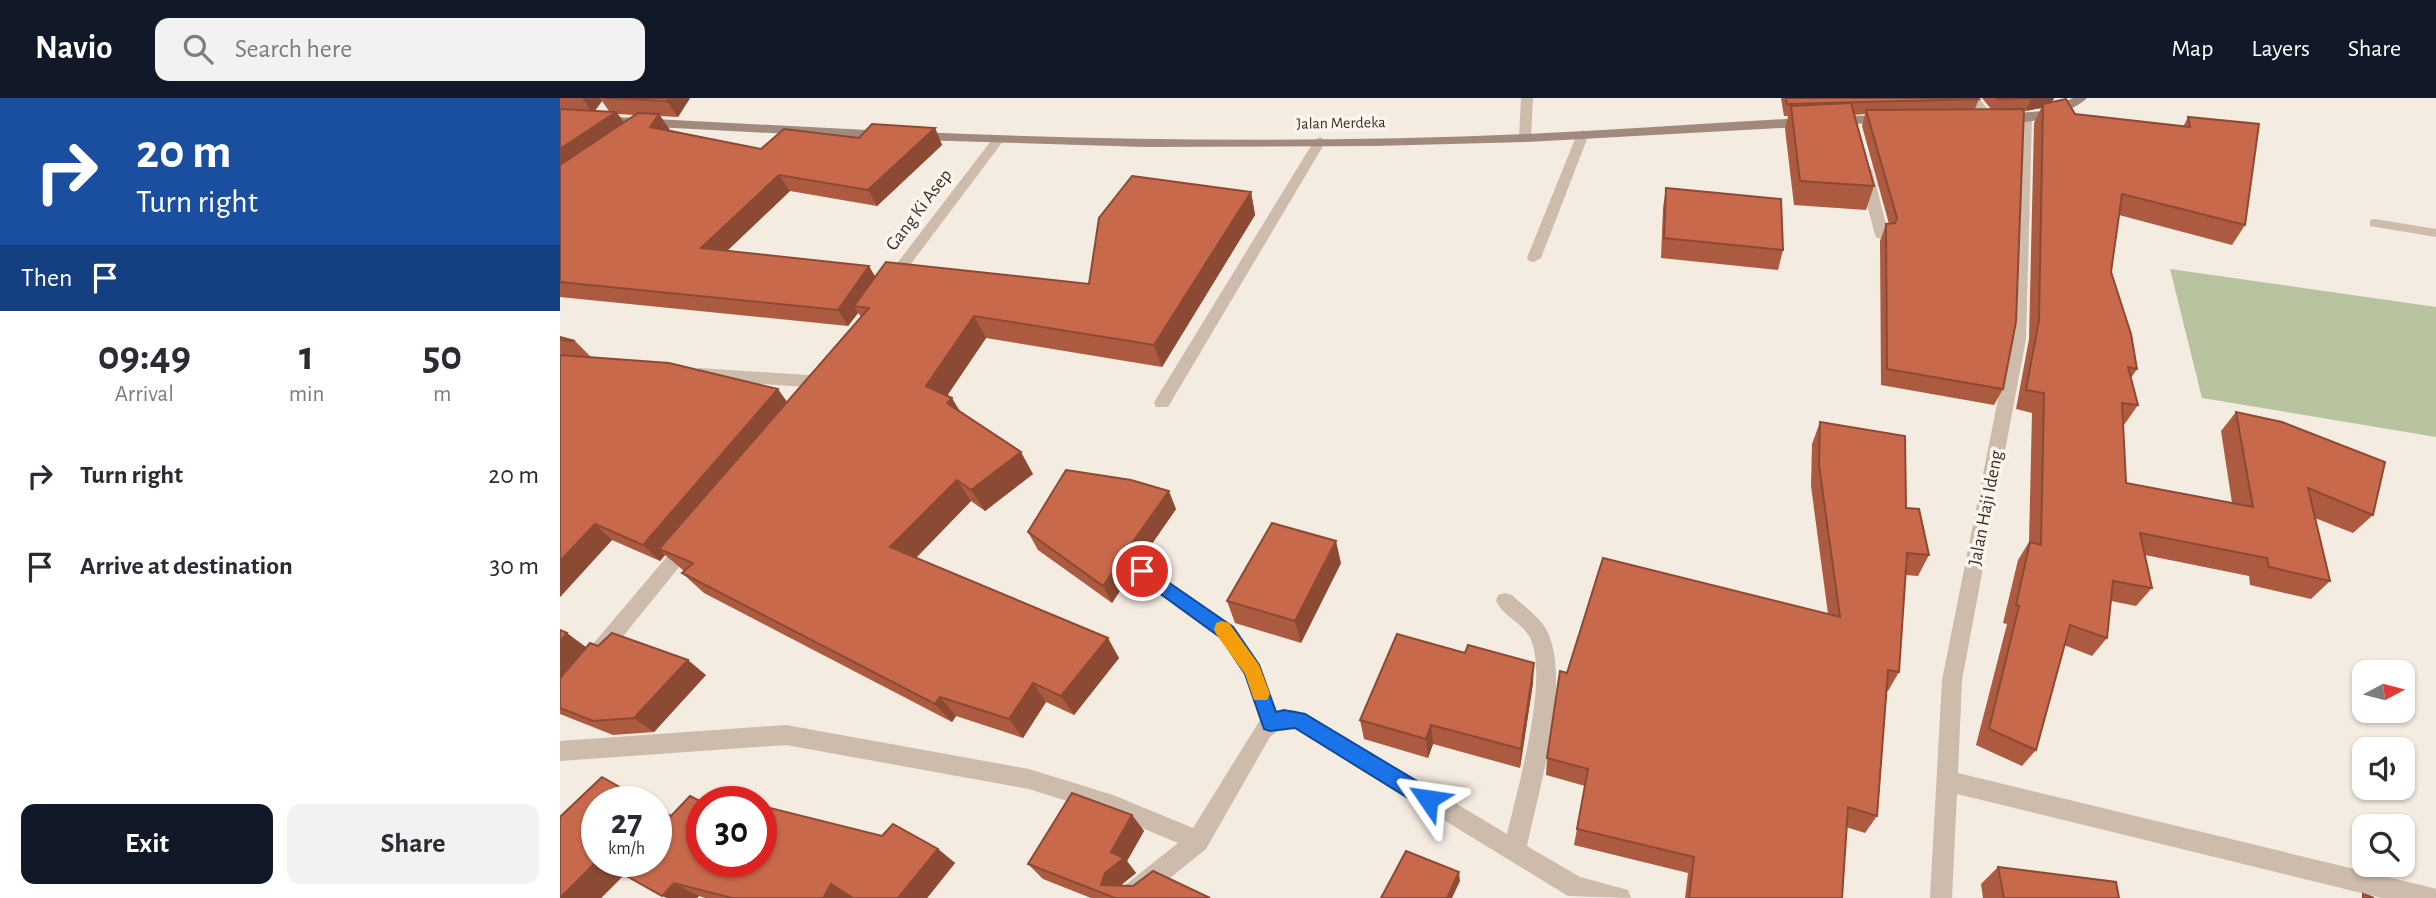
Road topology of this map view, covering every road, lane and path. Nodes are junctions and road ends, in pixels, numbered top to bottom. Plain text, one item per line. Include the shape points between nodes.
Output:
1 (1527, 98) edge
2 (1973, 98) edge
3 (2081, 98) edge
4 (608, 106) edge
5 (560, 118) edge
6 (2026, 118) junction
7 (1906, 119) edge
8 (1975, 119) edge
9 (1989, 119) junction
10 (597, 121) junction
11 (648, 123) junction
12 (1583, 134) junction
13 (626, 138) edge
14 (1525, 138) junction
15 (998, 140) junction
16 (1320, 141) junction
17 (1862, 158) edge
18 (2375, 223) dead end
19 (2436, 233) edge
20 (1882, 235) dead end
21 (1534, 258) dead end
22 (881, 295) edge
23 (676, 373) edge
24 (807, 401) edge
25 (1162, 403) dead end
26 (698, 531) edge
27 (1142, 571) dead end
28 (1505, 601) dead end
29 (586, 667) edge
30 (1270, 723) junction
31 (560, 751) edge
32 (1947, 781) junction
33 (1198, 841) junction
34 (1514, 852) junction
35 (1127, 898) edge
36 (1620, 898) edge
37 (1941, 898) edge
38 (2429, 898) edge

1 - 14 street
2 - 9 street
3 - 6 street via 2061,111
4 - 10 street
5 - 10 street, Jalan Merdeka
6 - 9 street
6 - 32 street, Jalan Haji Ideng via 2018,339 1952,680
7 - 12 street, Jalan Merdeka via 1853,126
8 - 9 street
10 - 11 street, Jalan Merdeka
11 - 13 street
11 - 15 street, Jalan Merdeka
12 - 14 street, Jalan Merdeka
12 - 21 street
14 - 16 street, Jalan Merdeka
15 - 16 street, Jalan Merdeka
15 - 22 street, Gang Ki Asep
16 - 25 street
17 - 20 street
18 - 19 street
23 - 24 street via 826,377
26 - 29 street
27 - 30 street via 1227,632 1253,670
28 - 34 street via 1539,634 1548,661 1546,696
30 - 33 street
30 - 34 street via 1298,720
31 - 33 street via 786,735 1028,779 1113,805
32 - 37 street, Jalan Haji Ideng
32 - 38 street
33 - 35 street
34 - 36 street via 1576,888

